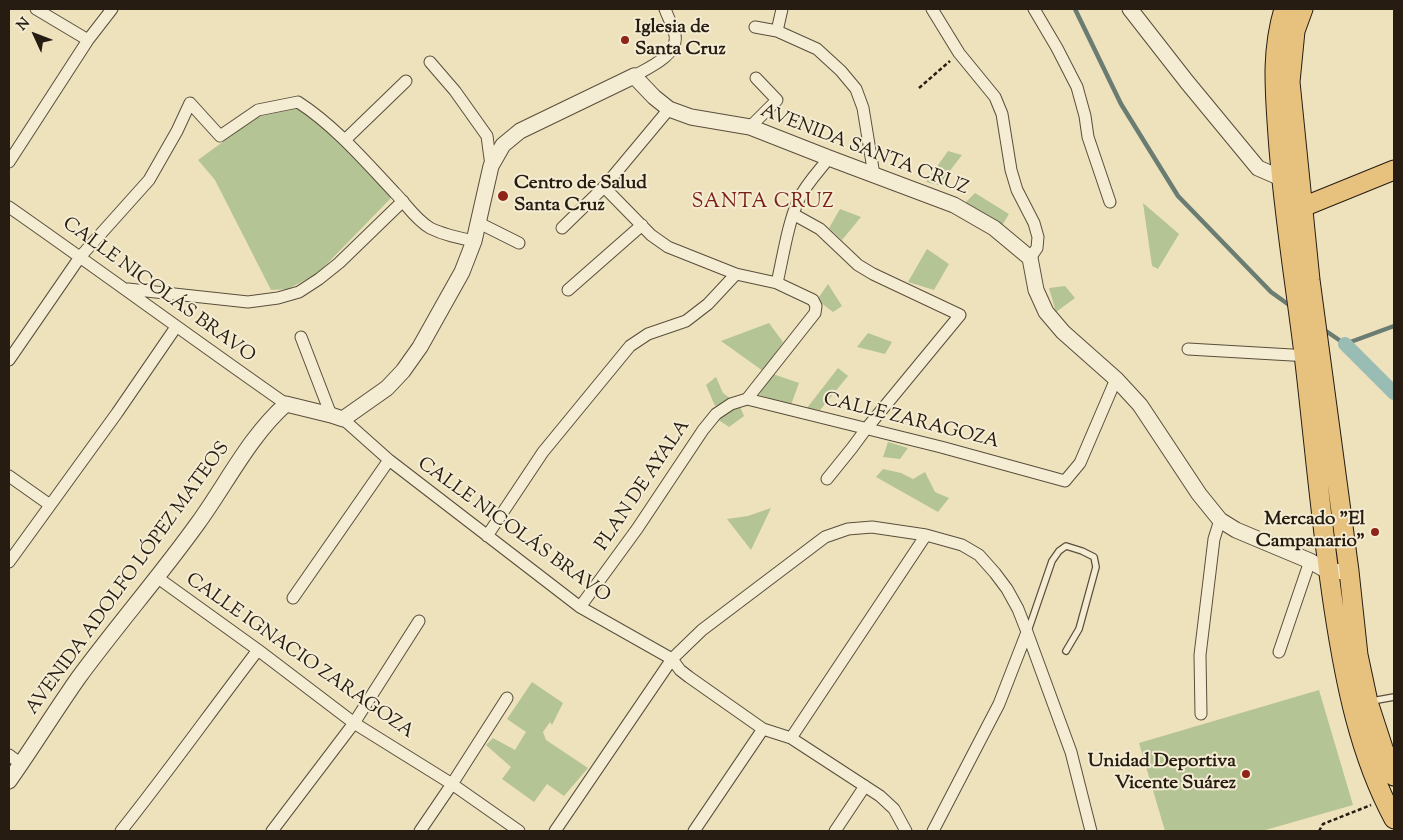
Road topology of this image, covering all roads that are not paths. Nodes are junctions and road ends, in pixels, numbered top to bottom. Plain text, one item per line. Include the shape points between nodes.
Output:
1 (36, 9) edge
2 (112, 9) edge
3 (665, 9) edge
4 (782, 9) edge
5 (932, 9) edge
6 (1034, 9) edge
7 (1130, 9) edge
8 (1284, 9) edge
9 (1303, 9) edge
10 (755, 27) dead end
11 (777, 31) junction
12 (88, 40) junction
13 (430, 62) dead end
14 (634, 76) junction
15 (756, 78) dead end
16 (406, 81) dead end
17 (669, 109) junction
18 (750, 127) junction
19 (345, 140) junction
20 (829, 158) junction
21 (9, 162) edge
22 (491, 166) junction
23 (1394, 170) edge
24 (1300, 174) junction
25 (874, 175) junction
26 (1281, 178) junction
27 (604, 187) junction
28 (403, 201) junction
29 (1110, 202) dead end
30 (9, 207) edge
31 (1294, 210) junction
32 (793, 214) junction
33 (478, 222) junction
34 (642, 225) junction
35 (562, 228) dead end
36 (474, 242) junction
37 (519, 243) dead end
38 (80, 257) junction
39 (1030, 258) junction
40 (736, 274) junction
41 (777, 283) junction
42 (126, 289) junction
43 (568, 290) dead end
44 (176, 327) junction
45 (301, 337) dead end
46 (1188, 349) dead end
47 (1312, 349) junction
48 (9, 360) edge
49 (1116, 379) junction
50 (747, 399) junction
51 (286, 404) junction
52 (337, 417) junction
53 (866, 429) junction
54 (389, 460) junction
55 (9, 476) edge
56 (827, 479) dead end
57 (50, 505) junction
58 (1220, 520) junction
59 (926, 535) junction
60 (487, 536) junction
61 (1310, 561) junction
62 (9, 562) edge
63 (1349, 571) junction
64 (1329, 572) junction
65 (158, 578) junction
66 (293, 598) dead end
67 (580, 607) junction
68 (419, 621) dead end
69 (1027, 632) junction
70 (258, 650) junction
71 (1066, 651) dead end
72 (1279, 652) dead end
73 (672, 659) junction
74 (1394, 697) edge
75 (507, 698) dead end
76 (1360, 703) junction
77 (1201, 714) dead end
78 (354, 723) junction
79 (764, 729) junction
80 (791, 738) junction
81 (15, 759) edge
82 (1394, 776) edge
83 (9, 781) edge
84 (452, 784) junction
85 (865, 786) junction
86 (1394, 818) edge
87 (121, 831) edge
88 (272, 831) edge
89 (420, 831) edge
90 (519, 831) edge
91 (555, 831) edge
92 (694, 831) edge
93 (835, 831) edge
94 (906, 831) edge
95 (933, 831) edge
96 (1091, 831) edge

1 - 12 street
2 - 12 street
3 - 14 street via 675,45 663,58
4 - 11 street
5 - 39 street via 959,53 995,97 1002,114 1011,170 1038,237 1037,248
6 - 29 street via 1077,87 1088,137
7 - 26 street via 1258,168
8 - 26 main road via 1279,28 1275,84
9 - 24 main road via 1295,31 1290,82
10 - 11 street
11 - 25 street via 817,49 856,89 863,108
12 - 21 street
13 - 22 street via 487,136
14 - 17 street, AVENIDA SANTA CRUZ
14 - 22 street via 520,131 503,145
15 - 18 street via 777,100
16 - 19 street
17 - 18 street, AVENIDA SANTA CRUZ via 691,117
17 - 27 street
18 - 20 street, AVENIDA SANTA CRUZ
19 - 28 street
19 - 38 street via 298,102 258,110 220,136 190,103 149,180
20 - 25 street, AVENIDA SANTA CRUZ
20 - 32 street via 799,198
22 - 33 street
23 - 31 main road
24 - 26 street
24 - 31 main road
25 - 39 street, AVENIDA SANTA CRUZ via 954,205 994,228
26 - 31 main road
27 - 34 street
27 - 35 street
28 - 36 street via 416,218 430,228
28 - 42 street via 339,263 299,292 248,302
30 - 38 street, CALLE NICOLÁS BRAVO
31 - 47 main road
32 - 41 street
32 - 53 street via 820,229 858,265 960,316
33 - 36 street
33 - 37 street
34 - 40 street via 668,246
34 - 43 street
36 - 52 street via 462,272 403,371 387,388
38 - 42 street, CALLE NICOLÁS BRAVO
38 - 48 street
39 - 49 street via 1036,290 1046,312 1062,332
40 - 41 street
40 - 60 street via 708,304 686,321 648,334 630,346 543,452
41 - 50 street via 813,300 815,313
42 - 44 street, CALLE NICOLÁS BRAVO
44 - 51 street, CALLE NICOLÁS BRAVO
44 - 57 street
45 - 52 street
46 - 47 street
47 - 63 main road
47 - 64 main road
49 - 53 street, CALLE ZARAGOZA via 1080,462 1065,481
49 - 58 street via 1140,405
50 - 53 street, CALLE ZARAGOZA
50 - 67 street, PLAN DE AYALA via 716,414 703,430
51 - 52 street
51 - 65 street, AVENIDA ADOLFO LÓPEZ MATEOS via 258,434
52 - 54 street, CALLE NICOLÁS BRAVO
53 - 56 street
54 - 60 street, CALLE NICOLÁS BRAVO
54 - 66 street
55 - 57 street
57 - 62 street
58 - 61 street
58 - 77 street via 1214,539 1200,656
59 - 69 street via 962,545 978,555 1007,590
59 - 73 street via 872,527 848,529 825,537 702,630
59 - 80 street
60 - 67 street, CALLE NICOLÁS BRAVO
61 - 64 street
61 - 72 street
63 - 64 street
63 - 76 main road
64 - 76 main road via 1341,653
65 - 70 street, CALLE IGNACIO ZARAGOZA
65 - 81 street, AVENIDA ADOLFO LÓPEZ MATEOS
67 - 73 street, CALLE NICOLÁS BRAVO
68 - 78 street
69 - 71 lane via 1052,561 1066,546 1082,550 1094,557 1096,567 1079,629
69 - 95 street via 999,704
69 - 96 street via 1071,752
70 - 78 street, CALLE IGNACIO ZARAGOZA
70 - 87 street
73 - 79 street, CALLE NICOLÁS BRAVO via 689,677
73 - 91 street
74 - 76 lane
75 - 84 street
76 - 82 main road
76 - 86 main road via 1364,747
78 - 84 street, CALLE IGNACIO ZARAGOZA
78 - 88 street
79 - 80 street, CALLE NICOLÁS BRAVO
79 - 92 street
80 - 85 street, CALLE NICOLÁS BRAVO
81 - 83 street, AVENIDA ADOLFO LÓPEZ MATEOS
84 - 89 street
84 - 90 street, CALLE IGNACIO ZARAGOZA
85 - 93 street
85 - 94 street, CALLE NICOLÁS BRAVO via 894,809

